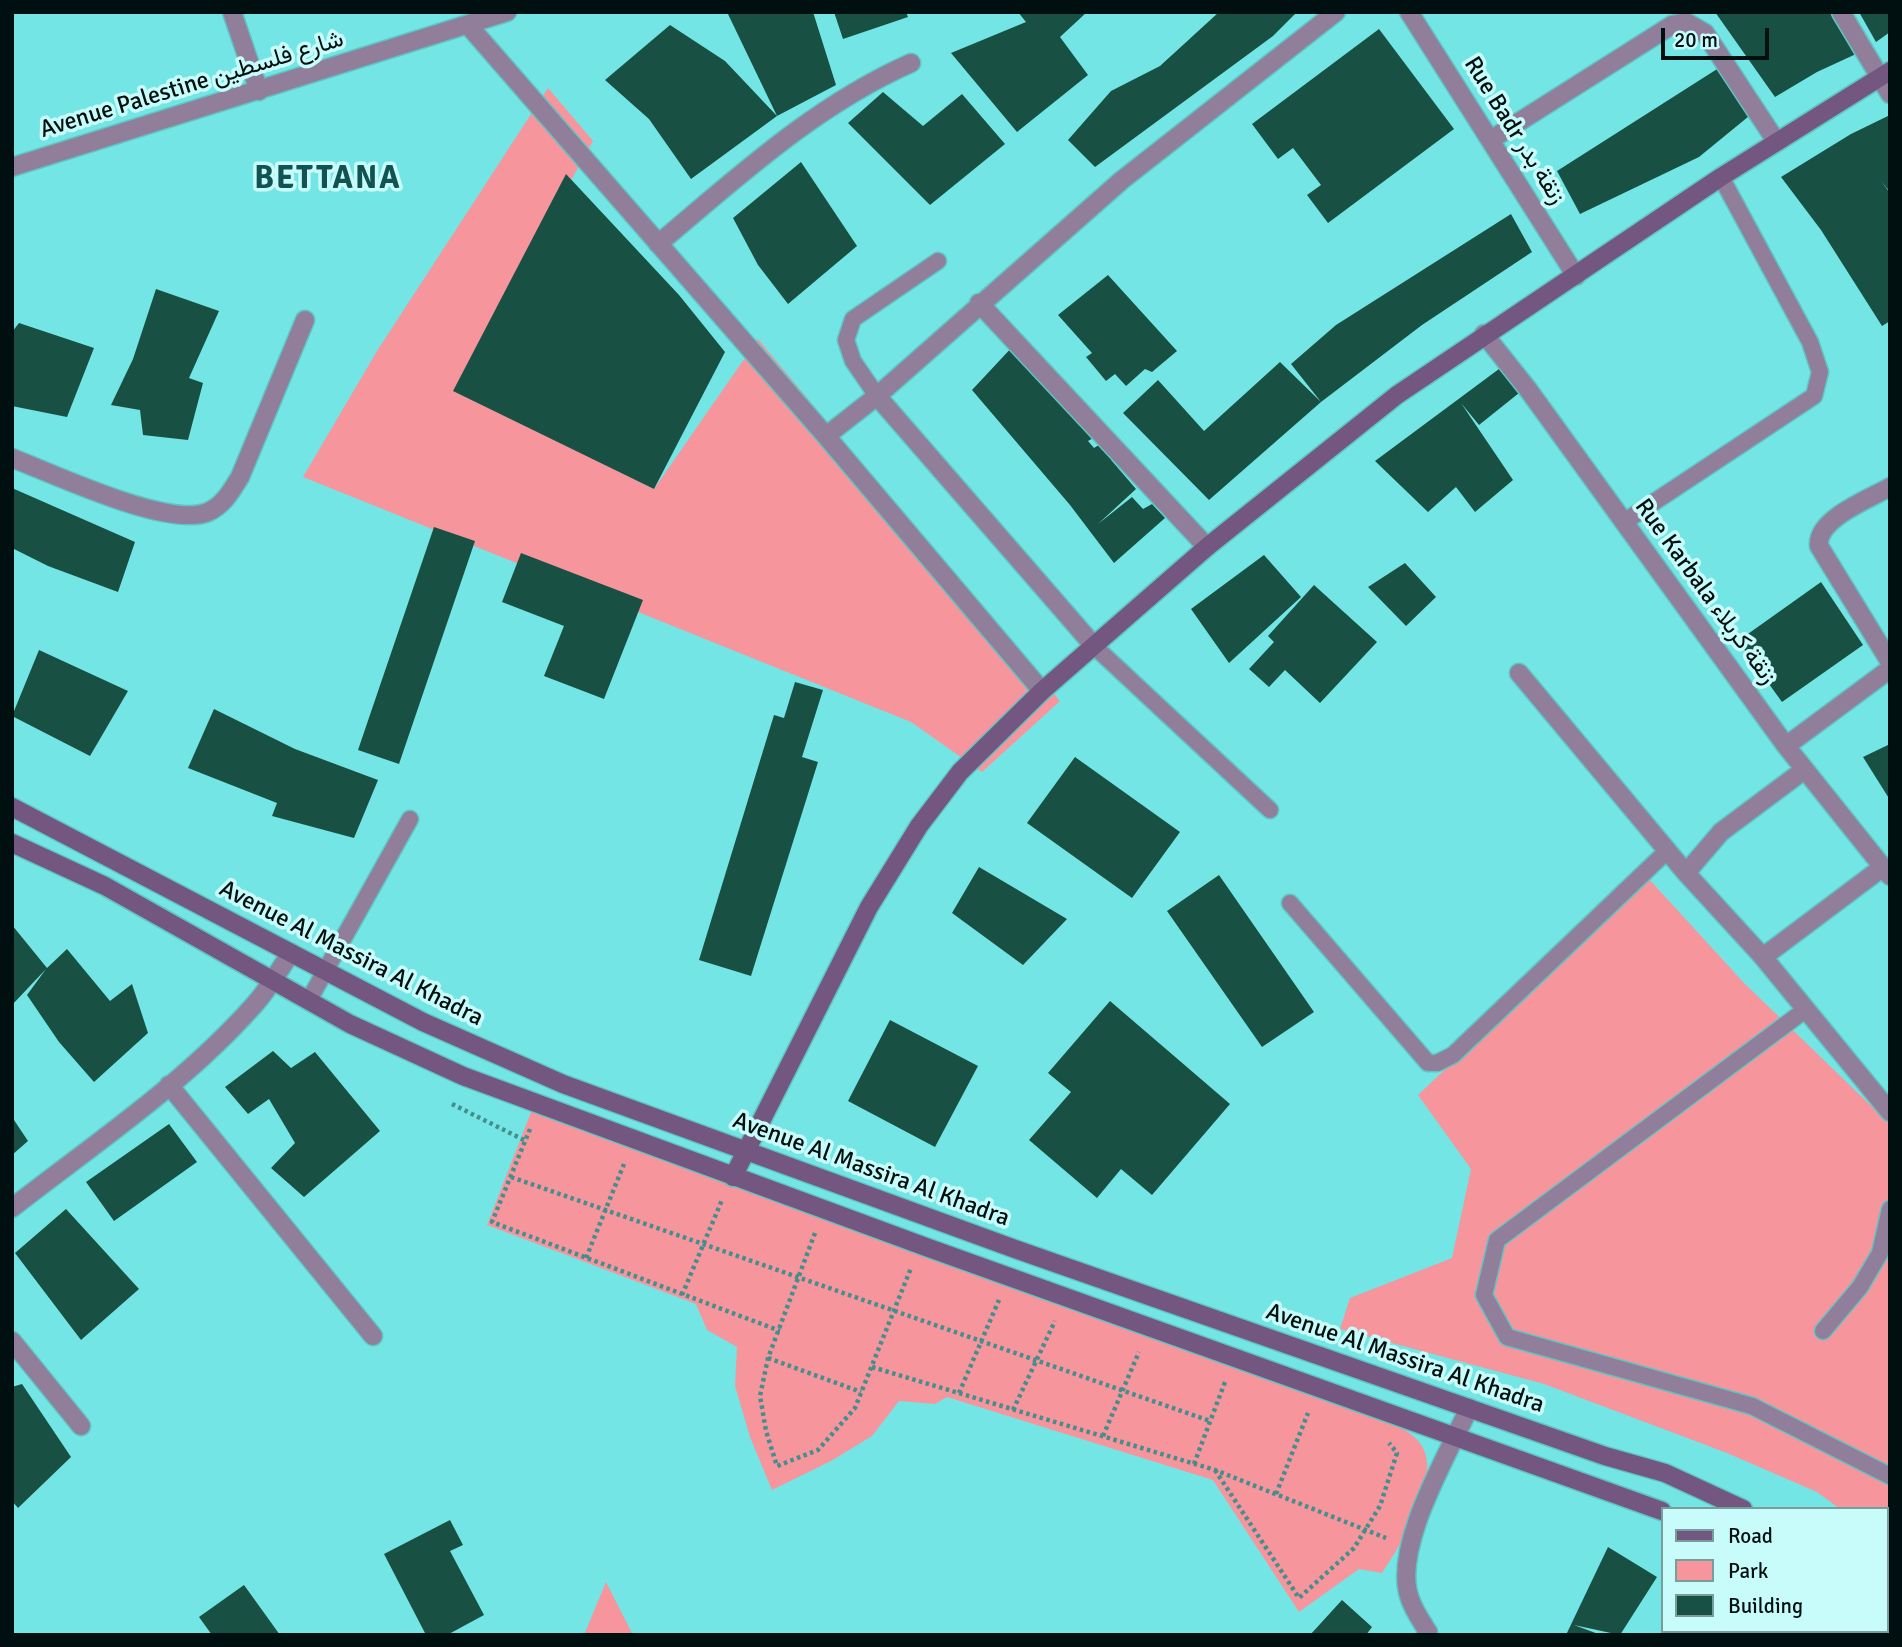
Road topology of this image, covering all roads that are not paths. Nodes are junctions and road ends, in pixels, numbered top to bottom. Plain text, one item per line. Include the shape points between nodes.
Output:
1 (232, 12) edge
2 (507, 12) edge
3 (1336, 12) edge
4 (1409, 12) edge
5 (1841, 12) edge
6 (468, 25) junction
7 (911, 63) dead end
8 (1884, 74) edge
9 (259, 91) junction
10 (1890, 94) edge
11 (1492, 139) junction
12 (1776, 141) junction
13 (12, 167) edge
14 (1721, 177) junction
15 (658, 244) junction
16 (938, 261) dead end
17 (1576, 276) junction
18 (979, 303) junction
19 (305, 320) dead end
20 (1484, 334) junction
21 (877, 396) junction
22 (826, 436) junction
23 (12, 458) edge
24 (1890, 487) edge
25 (1624, 522) junction
26 (1207, 547) junction
27 (1094, 646) junction
28 (1890, 662) edge
29 (1890, 669) edge
30 (1519, 673) dead end
31 (1042, 691) junction
32 (1786, 746) junction
33 (1804, 770) junction
34 (12, 807) edge
35 (1270, 810) dead end
36 (410, 819) dead end
37 (12, 843) edge
38 (1667, 850) junction
39 (1886, 871) edge
40 (1686, 873) junction
41 (1290, 903) dead end
42 (291, 953) junction
43 (1763, 957) junction
44 (324, 972) junction
45 (273, 978) junction
46 (309, 1000) junction
47 (1805, 1010) junction
48 (169, 1085) junction
49 (1890, 1112) edge
50 (746, 1151) junction
51 (733, 1177) junction
52 (12, 1208) edge
53 (1890, 1209) edge
54 (1824, 1331) dead end
55 (373, 1336) dead end
56 (12, 1341) edge
57 (1469, 1408) junction
58 (81, 1426) dead end
59 (1456, 1438) junction
60 (1890, 1476) edge
61 (1738, 1507) edge
62 (1660, 1510) edge
63 (1429, 1634) edge

1 - 9 street
2 - 6 street, Avenue Palestine شارع فلسطين
3 - 18 street via 1122,180
4 - 11 street, Rue Badr زنقة بدر
5 - 8 street
6 - 9 street, Avenue Palestine شارع فلسطين
6 - 15 street
7 - 15 street via 827,107
8 - 10 street
8 - 12 main road
9 - 13 street, Avenue Palestine شارع فلسطين
11 - 12 street via 1672,25 1686,22 1705,33
11 - 17 street, Rue Badr زنقة بدر
12 - 14 main road
14 - 17 main road
14 - 25 lane via 1810,342 1821,372 1814,396
15 - 22 street
16 - 21 lane via 853,319 846,340 853,361
17 - 20 main road
18 - 21 street
18 - 26 street
19 - 23 street via 240,477 226,500 207,512 185,517 149,510
20 - 25 street, Rue Karbala زنقة كربلاء
20 - 26 main road via 1397,395
21 - 22 street
21 - 27 street
22 - 31 street
24 - 28 street via 1825,524 1818,539
25 - 32 street, Rue Karbala زنقة كربلاء
26 - 27 main road
27 - 31 main road
27 - 35 lane
29 - 32 street
30 - 38 street
31 - 50 main road via 960,772 919,826 869,907
32 - 33 street, Rue Karbala زنقة كربلاء
33 - 39 street, Rue Karbala زنقة كربلاء
33 - 40 street via 1721,832
34 - 42 main road, Avenue Al Massira Al Khadra
36 - 44 lane
37 - 45 main road via 105,886
38 - 40 street
38 - 41 lane via 1453,1055 1437,1063 1428,1063
39 - 43 street
40 - 43 street
42 - 44 main road, Avenue Al Massira Al Khadra
42 - 45 street
43 - 47 street
44 - 46 lane
44 - 50 main road, Avenue Al Massira Al Khadra via 551,1079
45 - 46 main road
45 - 48 street via 255,1004
46 - 51 main road via 464,1076
47 - 49 street
47 - 60 lane via 1497,1240 1484,1295 1507,1337 1752,1406
48 - 52 street
48 - 55 street
50 - 51 main road
50 - 57 main road, Avenue Al Massira Al Khadra
51 - 59 main road
53 - 54 lane via 1880,1253 1860,1287
56 - 58 street
57 - 59 street
57 - 61 main road, Avenue Al Massira Al Khadra via 1665,1473
59 - 62 main road
59 - 63 street via 1410,1548 1409,1598

